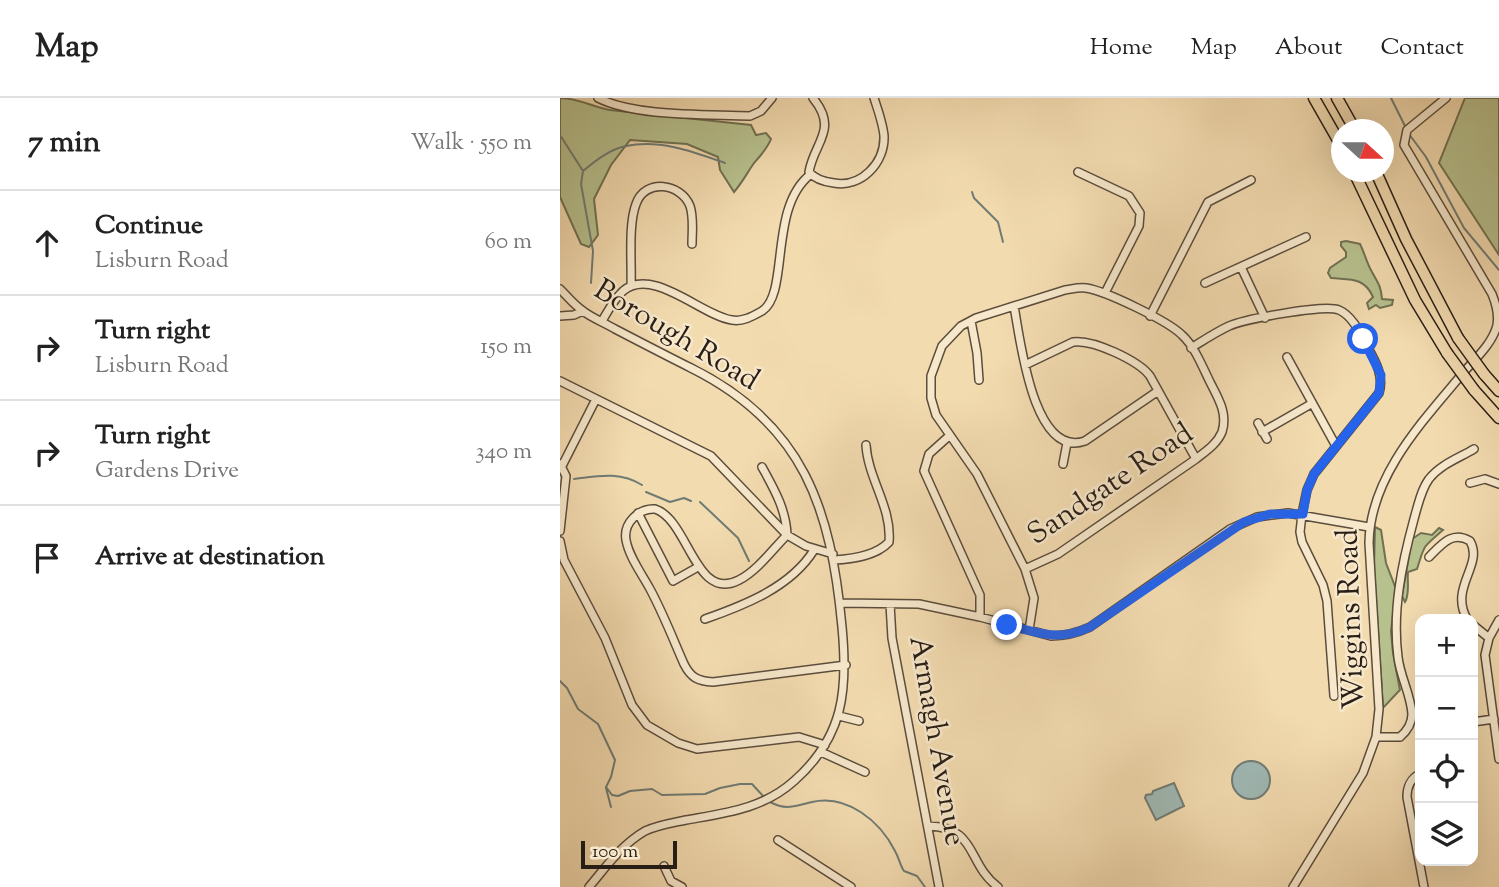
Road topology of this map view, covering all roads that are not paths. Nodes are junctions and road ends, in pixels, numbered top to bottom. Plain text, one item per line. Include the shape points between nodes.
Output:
1 (598, 98) edge
2 (772, 98) edge
3 (813, 98) edge
4 (874, 98) edge
5 (1314, 98) edge
6 (1337, 98) edge
7 (1446, 98) edge
8 (1349, 119) edge
9 (1331, 128) edge
10 (1078, 172) dead end
11 (811, 174) junction
12 (1251, 180) dead end
13 (1359, 182) edge
14 (1381, 182) edge
15 (1306, 237) dead end
16 (692, 244) dead end
17 (1241, 267) junction
18 (1205, 283) dead end
19 (631, 286) junction
20 (560, 289) edge
21 (1105, 293) junction
22 (1014, 306) junction
23 (583, 311) junction
24 (560, 316) edge
25 (1150, 316) junction
26 (1265, 318) junction
27 (971, 320) junction
28 (601, 321) junction
29 (1498, 324) edge
30 (1191, 348) junction
31 (1287, 357) dead end
32 (1025, 365) junction
33 (979, 380) dead end
34 (560, 381) edge
35 (1158, 391) junction
36 (1499, 391) edge
37 (596, 399) junction
38 (1311, 404) junction
39 (1499, 418) edge
40 (1258, 423) dead end
41 (949, 436) junction
42 (1067, 443) junction
43 (866, 445) dead end
44 (1336, 446) junction
45 (1474, 449) dead end
46 (1196, 459) junction
47 (1063, 464) dead end
48 (561, 465) edge
49 (762, 467) dead end
50 (563, 478) edge
51 (1470, 483) dead end
52 (1499, 484) edge
53 (638, 513) junction
54 (1303, 514) junction
55 (1369, 527) junction
56 (560, 531) edge
57 (787, 535) junction
58 (560, 541) edge
59 (814, 550) junction
60 (833, 557) junction
61 (1429, 557) dead end
62 (698, 567) junction
63 (1025, 569) junction
64 (840, 603) junction
65 (890, 604) junction
66 (1464, 614) edge
67 (980, 617) junction
68 (705, 619) dead end
69 (1499, 620) edge
70 (1478, 629) edge
71 (1029, 630) junction
72 (1489, 638) junction
73 (846, 665) junction
74 (1334, 696) dead end
75 (839, 716) junction
76 (1494, 719) junction
77 (859, 721) dead end
78 (1478, 721) edge
79 (1376, 737) junction
80 (823, 749) junction
81 (1499, 758) edge
82 (864, 772) dead end
83 (1415, 776) edge
84 (928, 826) junction
85 (1415, 826) edge
86 (778, 840) dead end
87 (664, 866) dead end
88 (1421, 866) edge
89 (589, 887) edge
90 (682, 887) edge
91 (851, 887) edge
92 (939, 887) edge
93 (998, 887) edge
94 (1293, 887) edge
95 (1424, 887) edge

1 - 2 street via 661,111 750,116
3 - 11 street via 825,128
4 - 11 street via 884,140 870,171 847,184
5 - 9 highway
6 - 8 highway
7 - 29 street via 1411,127 1404,136 1405,149 1492,294
10 - 21 street via 1132,200 1140,213 1135,234
11 - 19 street via 802,181 786,213 776,291 766,309 747,319 731,320 655,285
12 - 25 street via 1208,202
13 - 39 highway, bridge via 1404,280 1447,353
14 - 36 highway, bridge via 1458,338
15 - 17 street
16 - 19 street via 692,214 682,194 667,186 646,192 635,207
17 - 18 street
17 - 26 street
19 - 28 street
20 - 23 street, Borough Road
21 - 22 street, Sandgate Road via 1077,288
21 - 25 street, Sandgate Road
22 - 27 street, Sandgate Road
22 - 32 street
23 - 24 street
23 - 28 street, Borough Road
25 - 30 street, Sandgate Road via 1180,333
26 - 30 street via 1229,326
26 - 44 street via 1332,308 1345,313 1363,339 1378,368 1381,386 1376,399
27 - 33 street
27 - 41 street, Sandgate Road via 948,338 933,367 931,398
28 - 60 street, Borough Road via 708,376 761,414 783,439 814,492
29 - 55 street, Wiggins Road via 1396,460
30 - 46 street, Sandgate Road via 1222,404 1224,422 1218,439
31 - 38 street
32 - 35 street via 1073,342 1087,342 1141,367
32 - 42 street via 1029,386 1049,426
34 - 37 street
35 - 42 street via 1093,436
35 - 46 street
37 - 48 street
37 - 57 street via 711,456
38 - 40 street via 1264,435
38 - 44 street
41 - 63 street, Sandgate Road via 977,474
41 - 67 street via 929,454 924,471 980,595
42 - 47 street
43 - 60 street via 883,497 889,542 869,555
44 - 54 street via 1310,481
45 - 79 street via 1434,474 1420,497 1405,555 1396,641 1412,717 1400,737
46 - 63 street, Sandgate Road via 1058,554
48 - 50 street
49 - 57 street via 779,499
50 - 56 street
51 - 52 street via 1485,479
53 - 62 street via 655,509 668,515
53 - 62 street via 673,581
53 - 73 street via 627,527 627,544 684,664 697,680 713,682
54 - 55 street
54 - 71 street via 1270,514 1244,522 1074,635 1051,636
54 - 74 street via 1302,542 1327,601
55 - 79 street, Wiggins Road via 1379,709
57 - 59 street
57 - 62 street via 733,583 712,580
58 - 80 street via 564,560 605,638 632,705 647,725 697,749 799,737
59 - 60 street
59 - 68 street via 790,578 744,605
60 - 64 street, Borough Road
61 - 66 street via 1444,541 1464,537 1470,541 1475,555 1461,592
63 - 71 street, Sandgate Road via 1034,598
64 - 65 street
64 - 73 street, Borough Road
65 - 67 street via 919,604
65 - 84 street, Armagh Avenue via 892,638
67 - 71 street
69 - 72 street
70 - 72 street
72 - 76 street via 1485,654
73 - 75 street, Borough Road
75 - 77 street
75 - 80 street, Borough Road
76 - 78 street
76 - 81 street
79 - 94 street, Wiggins Road via 1363,773
80 - 82 street
80 - 89 street, Borough Road via 793,783 774,796 728,813 647,830 622,848
83 - 85 street via 1407,790
84 - 92 street, Armagh Avenue
84 - 93 street via 960,835
86 - 91 street
87 - 90 street via 671,881
88 - 95 street

